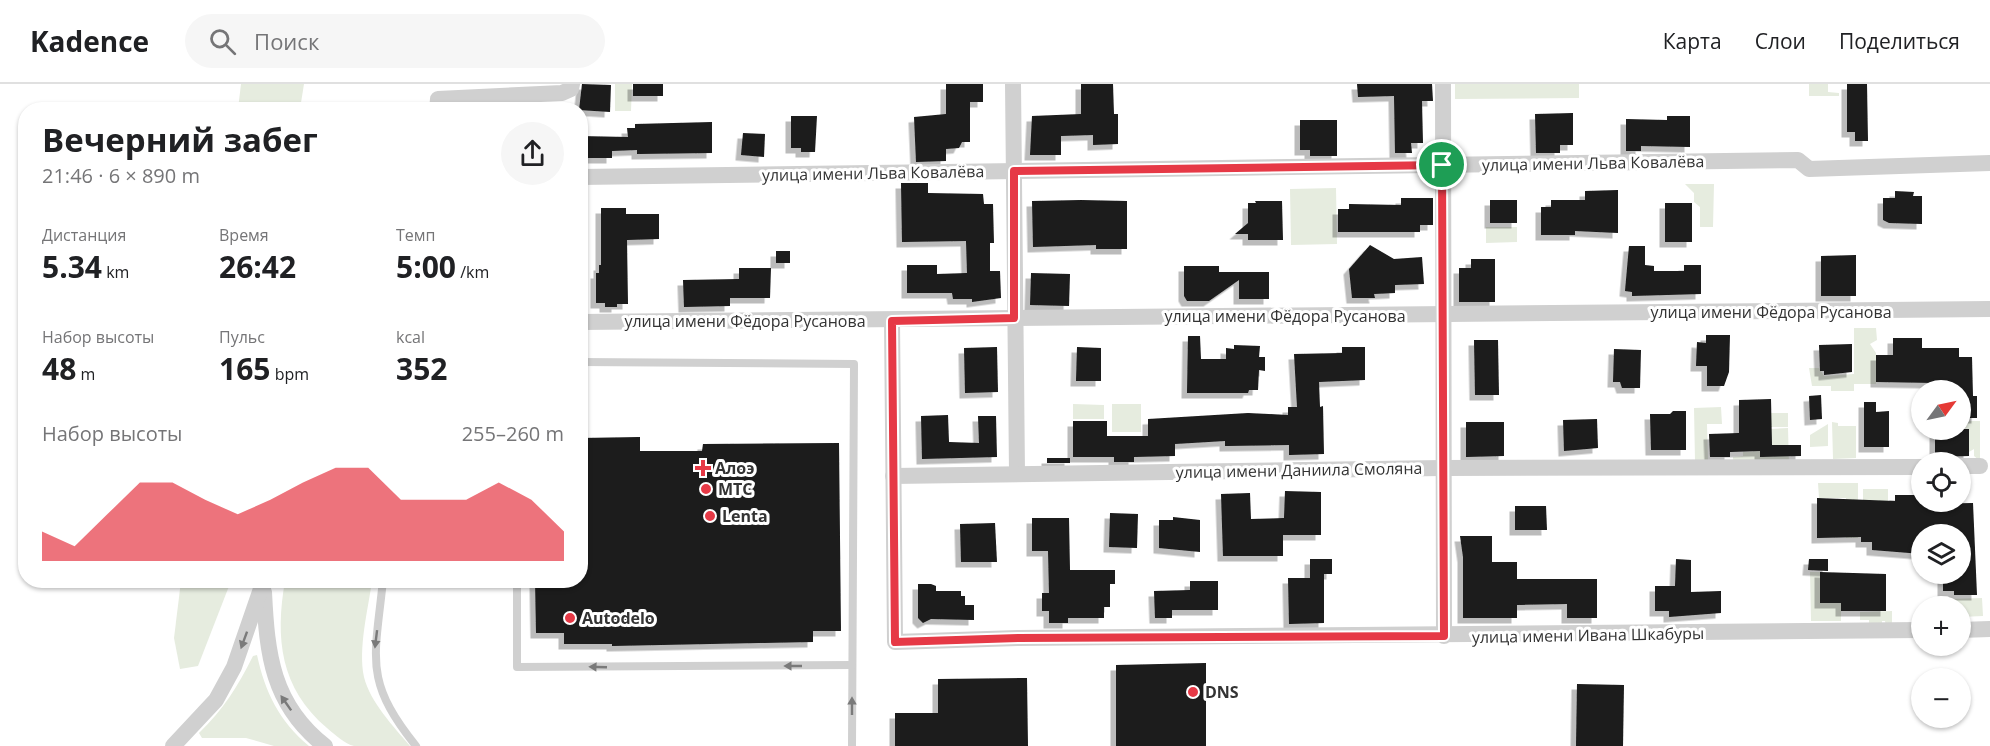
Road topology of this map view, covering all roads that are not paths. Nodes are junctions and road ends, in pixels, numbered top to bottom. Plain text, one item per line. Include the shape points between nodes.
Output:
1 (572, 84) edge
2 (1013, 84) edge
3 (1443, 84) edge
4 (438, 102) edge
5 (1990, 163) edge
6 (1442, 165) junction
7 (1014, 171) junction
8 (588, 177) edge
9 (1990, 309) edge
10 (1443, 315) junction
11 (1014, 318) junction
12 (892, 321) junction
13 (588, 322) edge
14 (588, 362) edge
15 (1971, 466) edge
16 (1980, 466) dead end
17 (1911, 467) edge
18 (1442, 468) junction
19 (1017, 473) junction
20 (893, 476) junction
21 (262, 588) edge
22 (264, 588) edge
23 (382, 588) edge
24 (517, 588) edge
25 (1990, 629) edge
26 (1911, 630) edge
27 (1971, 630) edge
28 (1444, 636) junction
29 (852, 665) junction
30 (173, 746) edge
31 (325, 746) edge
32 (416, 746) edge
33 (852, 746) edge

1 - 4 street via 571,89 562,93
2 - 7 street
3 - 6 street
5 - 6 street, улица имени Льва Ковалёва via 1809,170 1798,160
6 - 7 street, улица имени Льва Ковалёва
6 - 10 street
7 - 8 street, улица имени Льва Ковалёва
7 - 11 street
9 - 10 street, улица имени Фёдора Русанова
10 - 11 street, улица имени Фёдора Русанова
10 - 18 street
11 - 12 street, улица имени Фёдора Русанова
11 - 19 street
12 - 13 street, улица имени Фёдора Русанова
12 - 20 street
14 - 29 lane via 854,364
15 - 16 street
17 - 18 street, улица имени Даниила Смоляна
18 - 19 street, улица имени Даниила Смоляна
18 - 28 street
19 - 20 street, улица имени Даниила Смоляна
20 - 28 street, улица имени Ивана Шкабуры via 895,642
21 -> 30 street via 234,667 216,700
31 -> 22 street via 312,736 280,694 266,634
23 -> 32 lane via 374,655 377,677 383,697
29 -> 24 lane via 517,667
25 - 27 street
26 - 28 street, улица имени Ивана Шкабуры
33 -> 29 lane

